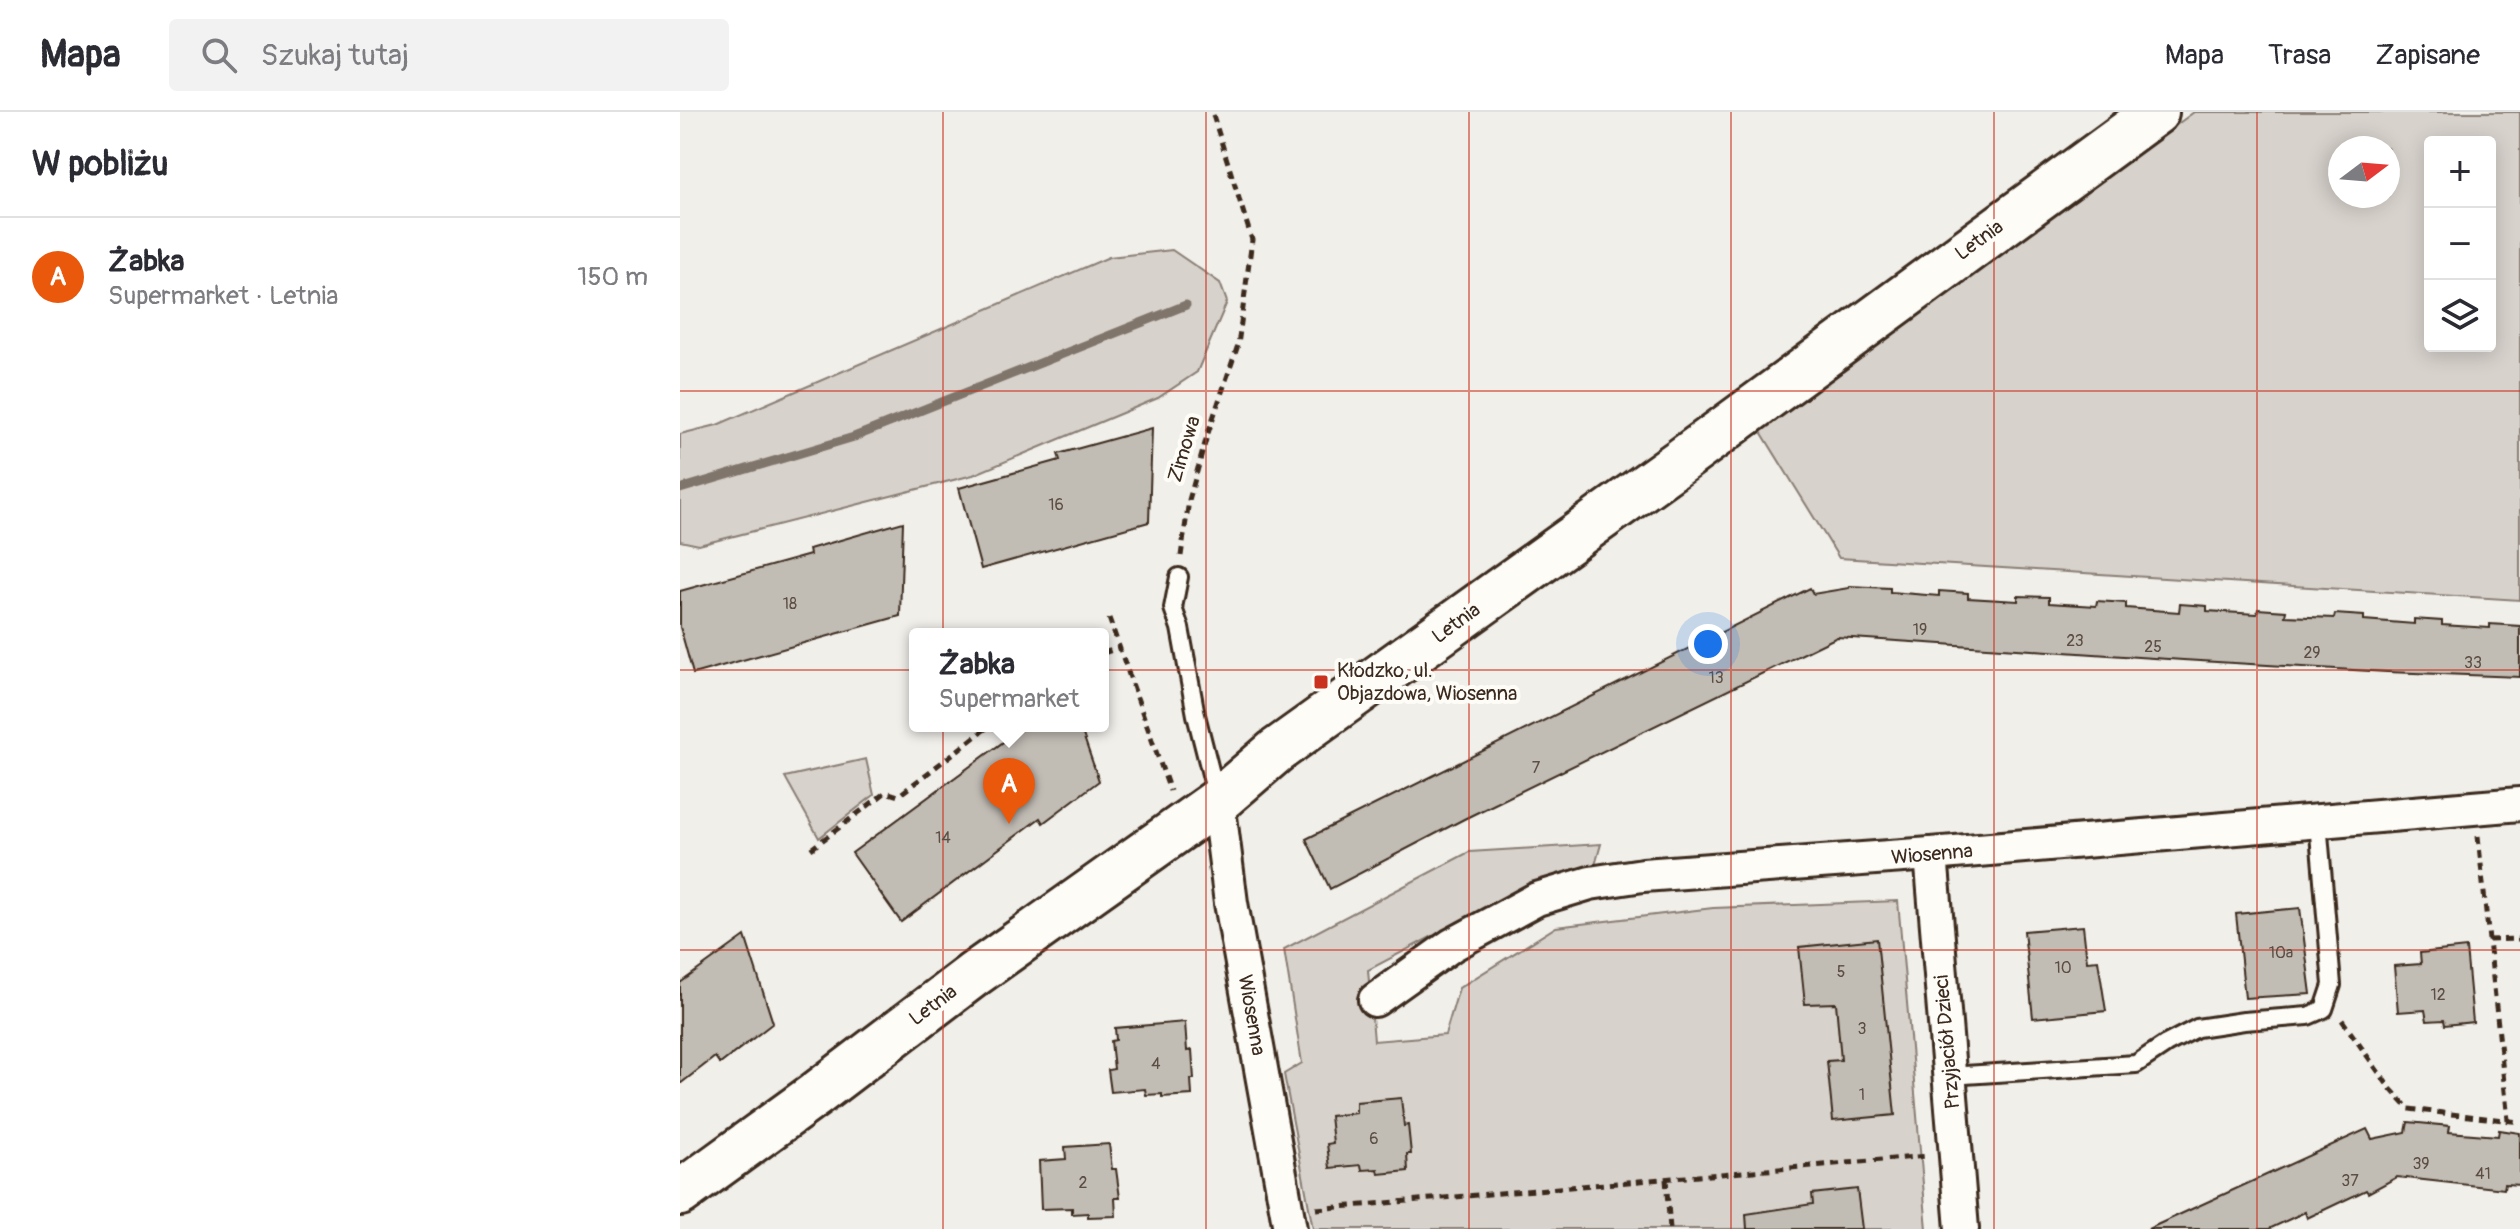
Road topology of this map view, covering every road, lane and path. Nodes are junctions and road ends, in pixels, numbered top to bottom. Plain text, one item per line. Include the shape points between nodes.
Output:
1 (1212, 112) edge
2 (2156, 112) edge
3 (1179, 577) joint
4 (1109, 618) dead end
5 (1119, 648) junction
6 (1109, 651) edge
7 (981, 732) edge
8 (1218, 801) junction
9 (2520, 804) edge
10 (2318, 822) junction
11 (1182, 826) junction
12 (2478, 831) dead end
13 (811, 849) dead end
14 (1931, 854) junction
15 (2520, 939) edge
16 (2489, 940) junction
17 (1375, 1000) dead end
18 (2328, 1001) junction
19 (1949, 1076) junction
20 (2508, 1120) junction
21 (2520, 1122) edge
22 (1956, 1153) junction
23 (1666, 1179) junction
24 (680, 1193) edge
25 (1289, 1220) edge
26 (1670, 1229) edge
27 (1962, 1229) edge

1 - 3 path, Zimowa via 1252,240 1238,345 1189,500
2 - 8 street, Letnia via 1276,751
3 - 8 lane via 1173,608
4 - 5 path
5 - 6 path
5 - 11 path
7 - 13 path via 898,796 886,792
8 - 11 street, Letnia
8 - 25 street, Wiosenna via 1231,903
9 - 10 street, Wiosenna
10 - 14 street, Wiosenna
10 - 18 lane via 2332,985
11 - 24 street, Letnia
12 - 16 path
14 - 17 street, Wiosenna via 1590,883 1537,899 1452,945
14 - 19 street, Przyjaciół Dzieci
15 - 16 path
16 - 20 path
18 - 19 lane via 2308,1016 2197,1028 2136,1064
18 - 20 path via 2409,1109
19 - 22 street, Przyjaciół Dzieci
20 - 21 path
22 - 23 path
22 - 27 street, Przyjaciół Dzieci
23 - 25 path
23 - 26 path

